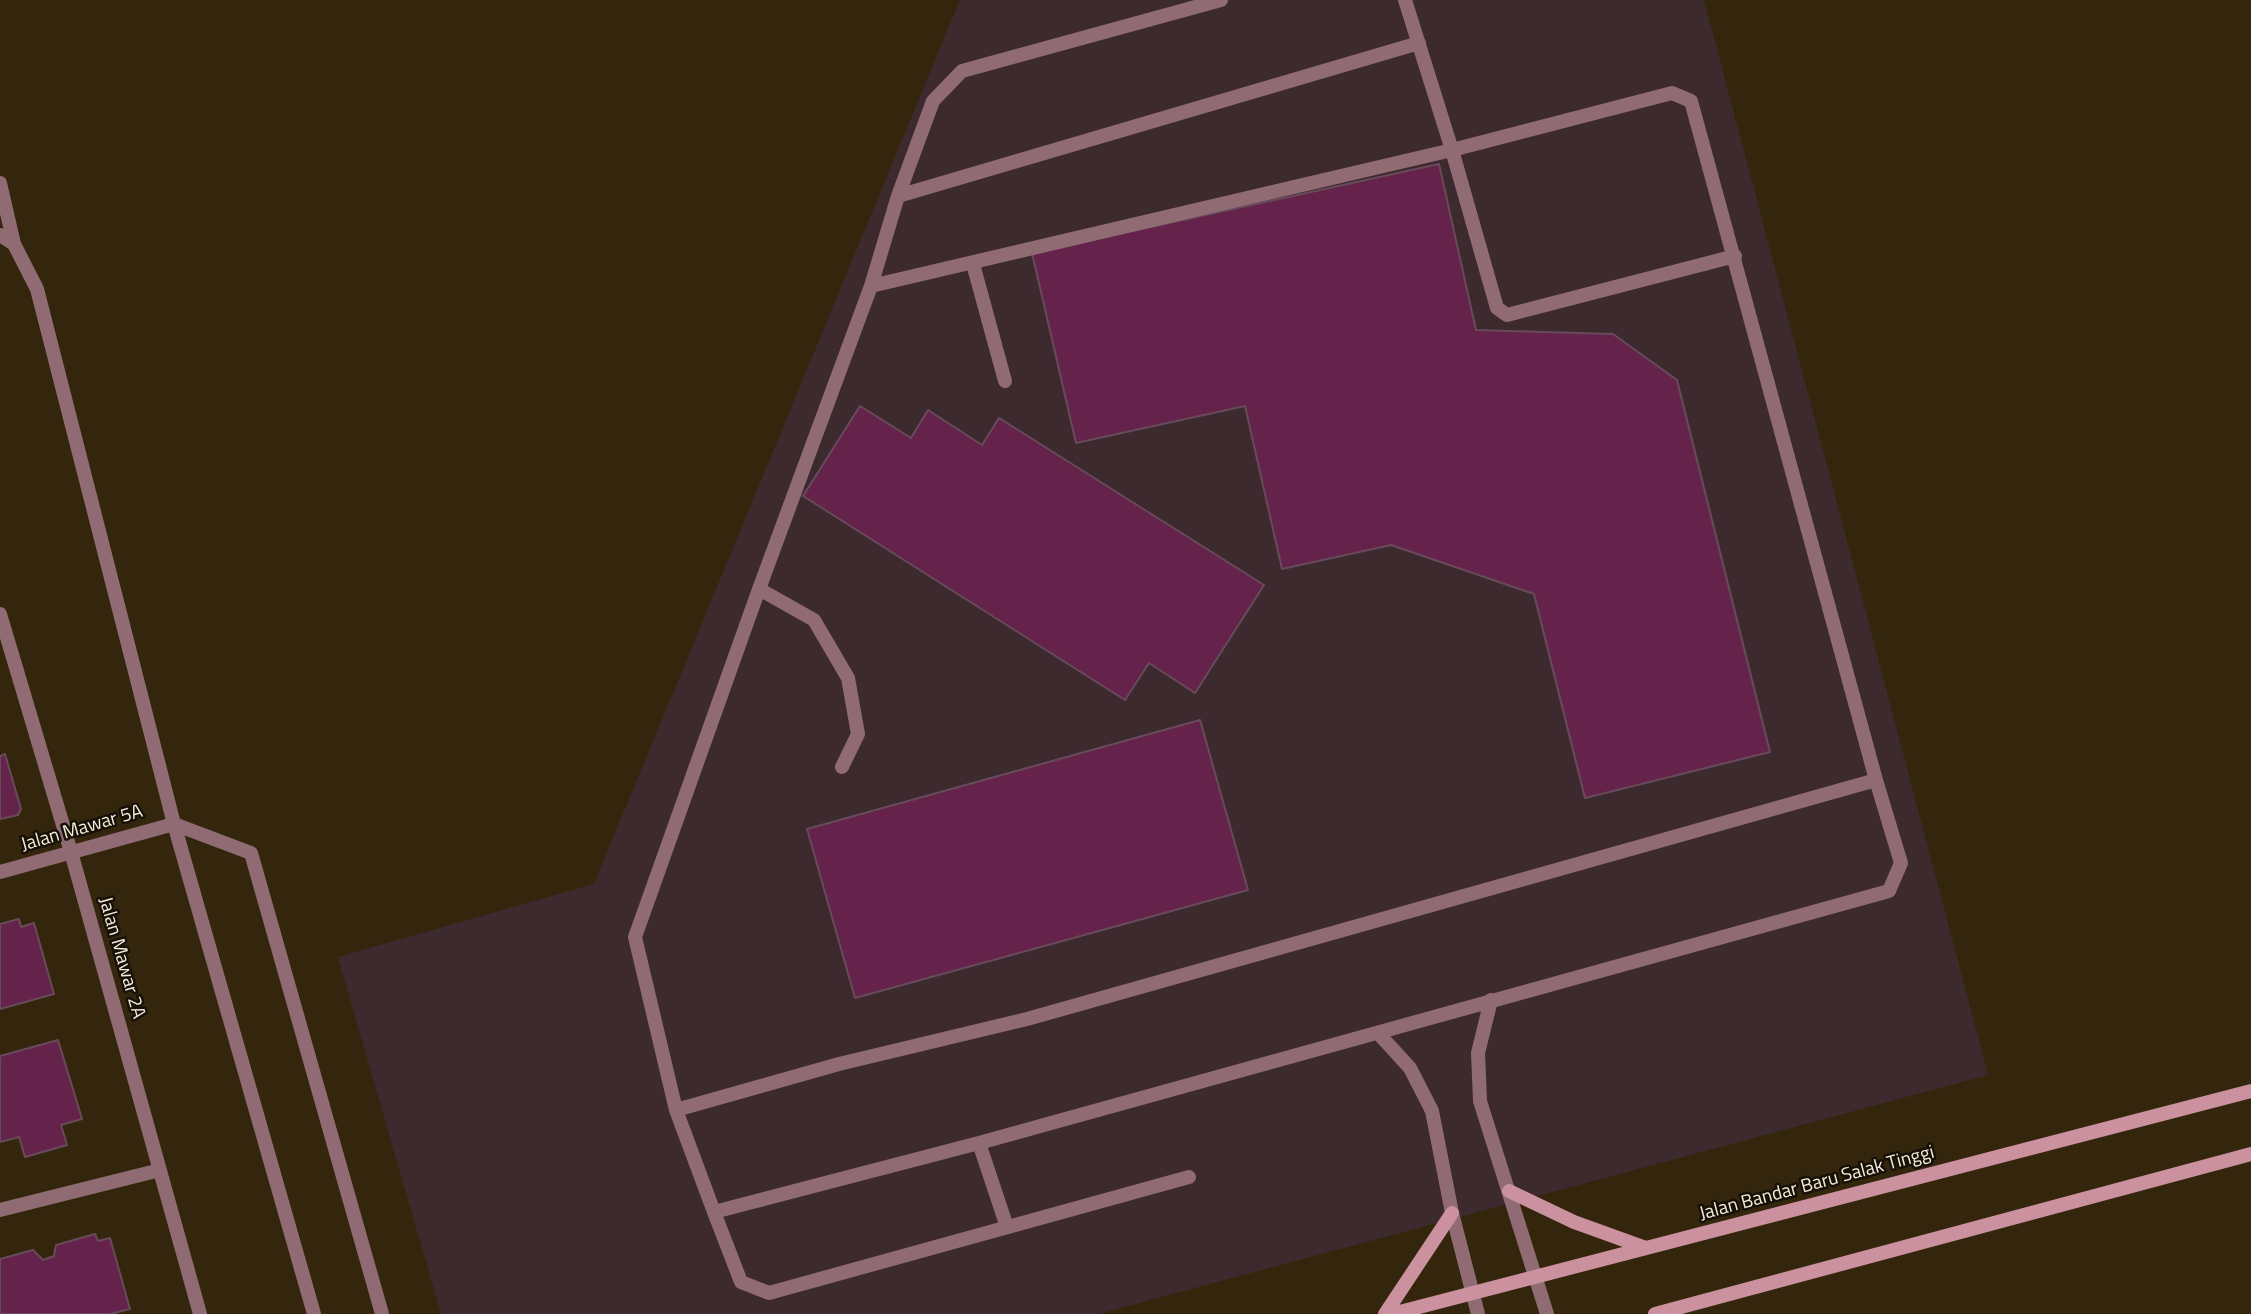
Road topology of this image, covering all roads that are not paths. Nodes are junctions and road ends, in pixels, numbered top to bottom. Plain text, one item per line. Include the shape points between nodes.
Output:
1 (1221, 0) edge
2 (1405, 0) edge
3 (1419, 43) junction
4 (1452, 150) junction
5 (0, 183) edge
6 (898, 196) junction
7 (0, 235) edge
8 (14, 244) junction
9 (1734, 256) junction
10 (973, 264) junction
11 (871, 286) junction
12 (1005, 382) dead end
13 (759, 589) junction
14 (0, 614) edge
15 (842, 767) dead end
16 (1876, 780) junction
17 (174, 824) junction
18 (71, 852) junction
19 (0, 872) edge
20 (1491, 1000) junction
21 (1378, 1033) junction
22 (2251, 1091) edge
23 (676, 1110) junction
24 (979, 1143) junction
25 (2251, 1154) edge
26 (160, 1170) junction
27 (1189, 1177) dead end
28 (1508, 1191) junction
29 (0, 1210) edge
30 (715, 1212) junction
31 (1452, 1213) junction
32 (1007, 1227) junction
33 (1647, 1248) junction
34 (1535, 1277) junction
35 (1473, 1292) junction
36 (200, 1314) edge
37 (314, 1314) edge
38 (382, 1314) edge
39 (1385, 1314) edge
40 (1392, 1314) edge
41 (1478, 1314) edge
42 (1547, 1314) edge
43 (1655, 1314) edge

1 - 6 street via 962,71 933,100
2 - 3 street
3 - 4 street
3 - 6 street
4 - 9 street via 1672,93 1691,101
4 - 9 street via 1497,308 1507,315
4 - 10 street
5 - 8 street
6 - 11 street
7 - 8 street
8 - 17 street via 37,289
9 - 16 street
10 - 11 street
10 - 12 street
11 - 13 street
13 - 15 street via 814,621 848,678 858,734
13 - 23 street via 635,937
14 - 18 street, Jalan Mawar 2A
16 - 20 street via 1901,863 1889,891
16 - 23 street via 1027,1019 839,1064
17 - 18 street, Jalan Mawar 5A
17 - 37 street
17 - 38 street via 251,853
18 - 19 street, Jalan Mawar 5A
18 - 26 street, Jalan Mawar 2A
20 - 21 street
20 - 28 street via 1479,1054 1480,1101
21 - 24 street
21 - 31 street via 1410,1068 1432,1111
22 - 33 main road, Jalan Bandar Baru Salak Tinggi
23 - 30 street
24 - 30 street
24 - 32 street
25 - 43 main road
26 - 29 street
26 - 36 street, Jalan Mawar 2A
27 - 32 street
28 - 33 main road via 1574,1222
28 - 34 street
30 - 32 street via 741,1282 769,1293
31 - 35 street
31 - 39 main road
33 - 34 main road, Jalan Bandar Baru Salak Tinggi
34 - 35 main road, Jalan Bandar Baru Salak Tinggi
34 - 42 street
35 - 40 main road, Jalan Bandar Baru Salak Tinggi
35 - 41 street

